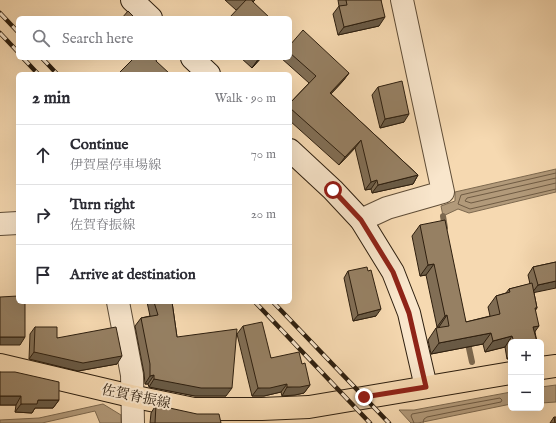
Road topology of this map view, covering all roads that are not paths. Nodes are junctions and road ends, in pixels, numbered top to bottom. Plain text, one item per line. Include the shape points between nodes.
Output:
1 (132, 0) edge
2 (402, 0) edge
3 (149, 16) edge
4 (194, 60) edge
5 (207, 72) edge
6 (292, 152) edge
7 (361, 220) junction
8 (16, 223) edge
9 (0, 224) edge
10 (118, 304) edge
11 (0, 365) edge
12 (556, 366) edge
13 (544, 368) edge
14 (508, 373) edge
15 (426, 387) junction
16 (132, 396) junction
17 (133, 423) edge

1 - 3 street
2 - 7 street via 443,192 387,208
4 - 5 street
6 - 7 street
7 - 15 street via 393,272 409,313
8 - 9 street
10 - 16 street via 132,375
11 - 16 main road, 佐賀脊振線
12 - 13 main road
14 - 15 main road, 佐賀脊振線
15 - 16 main road, 佐賀脊振線 via 309,407 262,409 194,409
16 - 17 street

